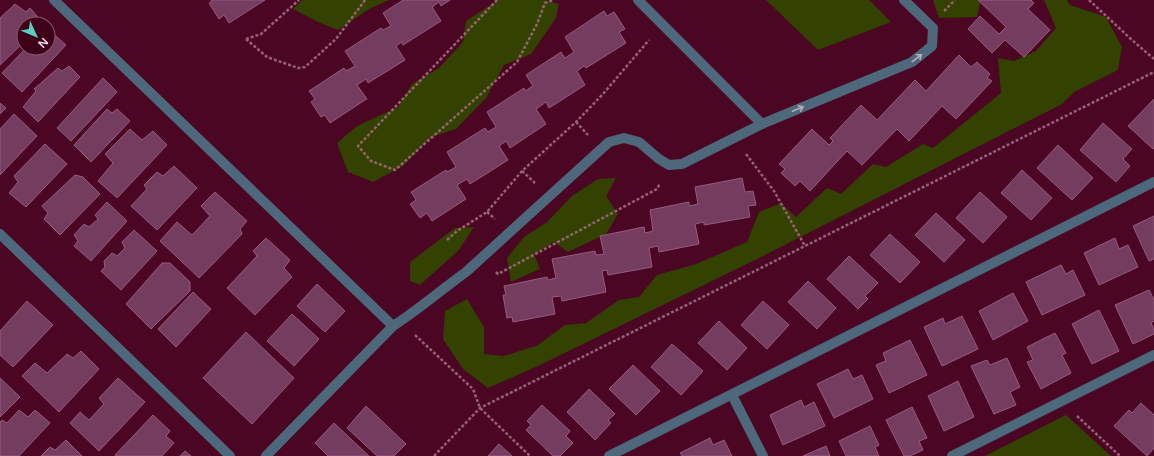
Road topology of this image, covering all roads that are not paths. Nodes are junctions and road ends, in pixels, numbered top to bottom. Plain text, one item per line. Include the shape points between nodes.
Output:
1 (54, 0) edge
2 (638, 0) edge
3 (904, 0) edge
4 (762, 124) junction
5 (1154, 182) edge
6 (0, 234) edge
7 (393, 326) junction
8 (1154, 355) edge
9 (732, 395) junction
10 (230, 456) edge
11 (266, 456) edge
12 (609, 456) edge
13 (764, 456) edge
14 (952, 456) edge

1 - 7 street
2 - 4 street
4 -> 3 street via 912,62 932,46 933,28
4 - 7 street via 682,164 670,164 659,159 638,142 624,138 609,142 466,272
5 - 9 street
6 - 10 street
7 - 11 street
8 - 14 street
9 - 12 street
9 - 13 street

